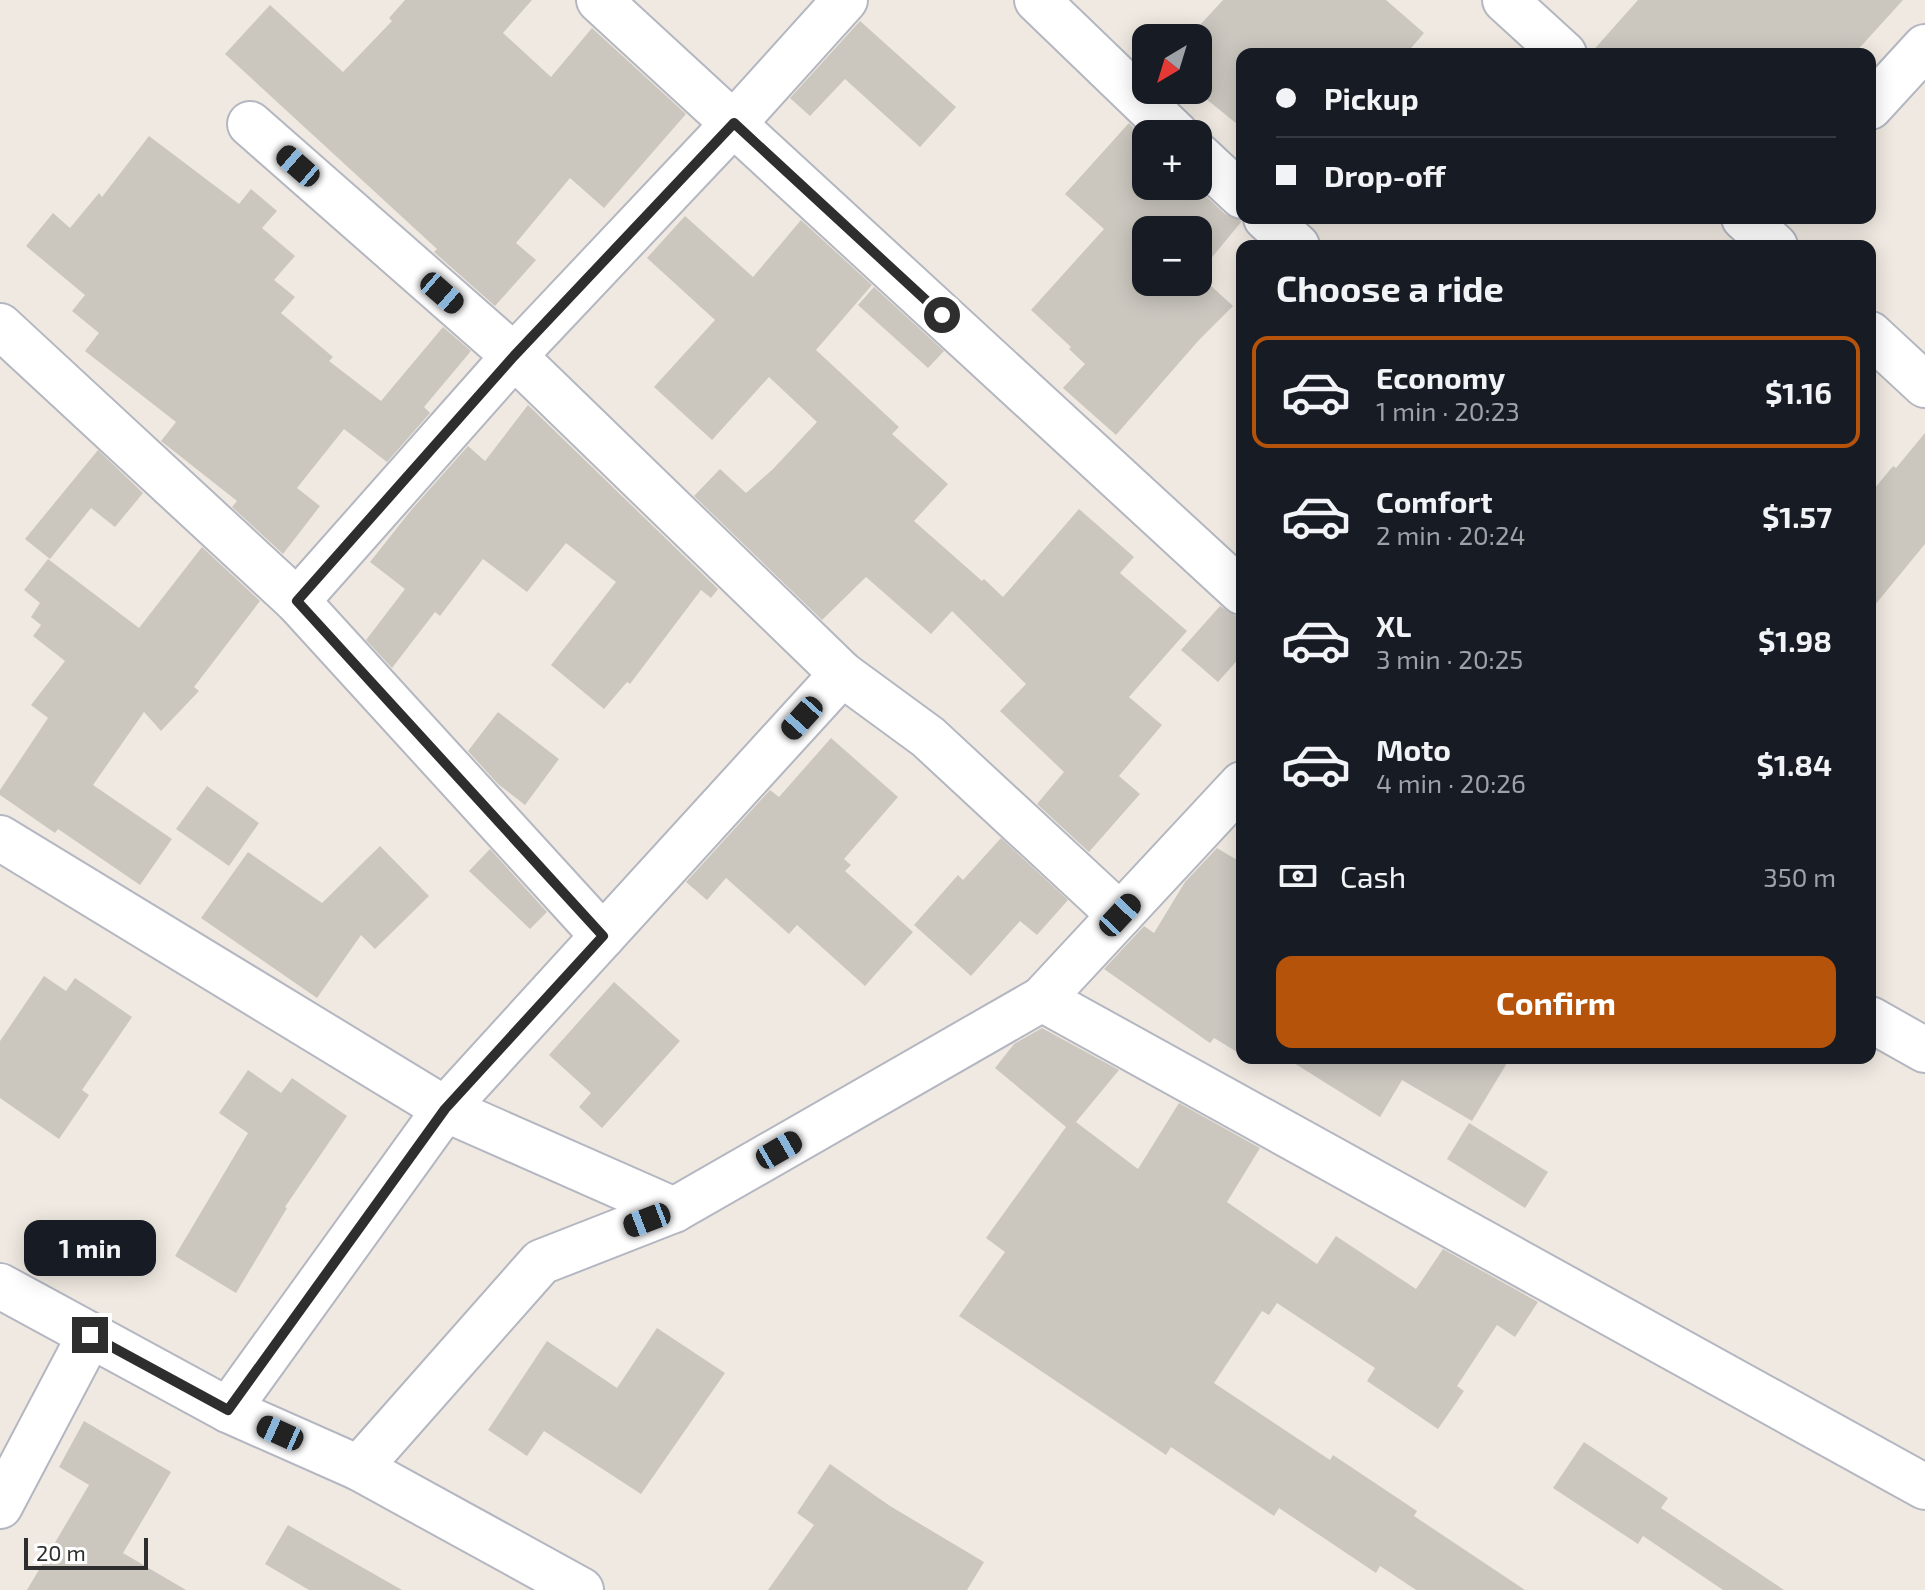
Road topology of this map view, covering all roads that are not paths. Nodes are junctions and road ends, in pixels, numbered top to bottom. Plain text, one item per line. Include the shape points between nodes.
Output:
1 (599, 0) edge
2 (845, 0) edge
3 (1037, 0) edge
4 (1505, 0) edge
5 (1925, 47) edge
6 (1557, 48) edge
7 (1876, 100) edge
8 (1161, 120) edge
9 (734, 123) junction
10 (250, 124) dead end
11 (1212, 168) edge
12 (1236, 190) edge
13 (1273, 224) edge
14 (1290, 240) edge
15 (0, 326) edge
16 (1876, 340) edge
17 (514, 356) junction
18 (1925, 385) edge
19 (1236, 586) edge
20 (297, 601) junction
21 (842, 674) junction
22 (1236, 790) edge
23 (0, 838) edge
24 (1120, 915) junction
25 (603, 936) junction
26 (1042, 999) junction
27 (1876, 1022) edge
28 (1925, 1050) edge
29 (445, 1109) junction
30 (674, 1210) junction
31 (0, 1286) edge
32 (90, 1335) junction
33 (228, 1410) junction
34 (359, 1468) junction
35 (1925, 1487) edge
36 (0, 1506) edge
37 (581, 1590) edge

1 - 9 street
2 - 9 street
3 - 8 street
4 - 6 street
5 - 7 street
9 - 17 street
9 - 19 street
10 - 17 street
11 - 12 street
13 - 14 street
15 - 20 street
16 - 18 street
17 - 20 street
17 - 21 street
20 - 25 street
21 - 24 street via 928,737
21 - 25 street
22 - 24 street
23 - 29 street
24 - 26 street
25 - 29 street
26 - 30 street
26 - 35 street
27 - 28 street
29 - 30 street
29 - 33 street
30 - 34 street via 541,1262
31 - 32 street
32 - 33 street
32 - 36 street
33 - 34 street
34 - 37 street

